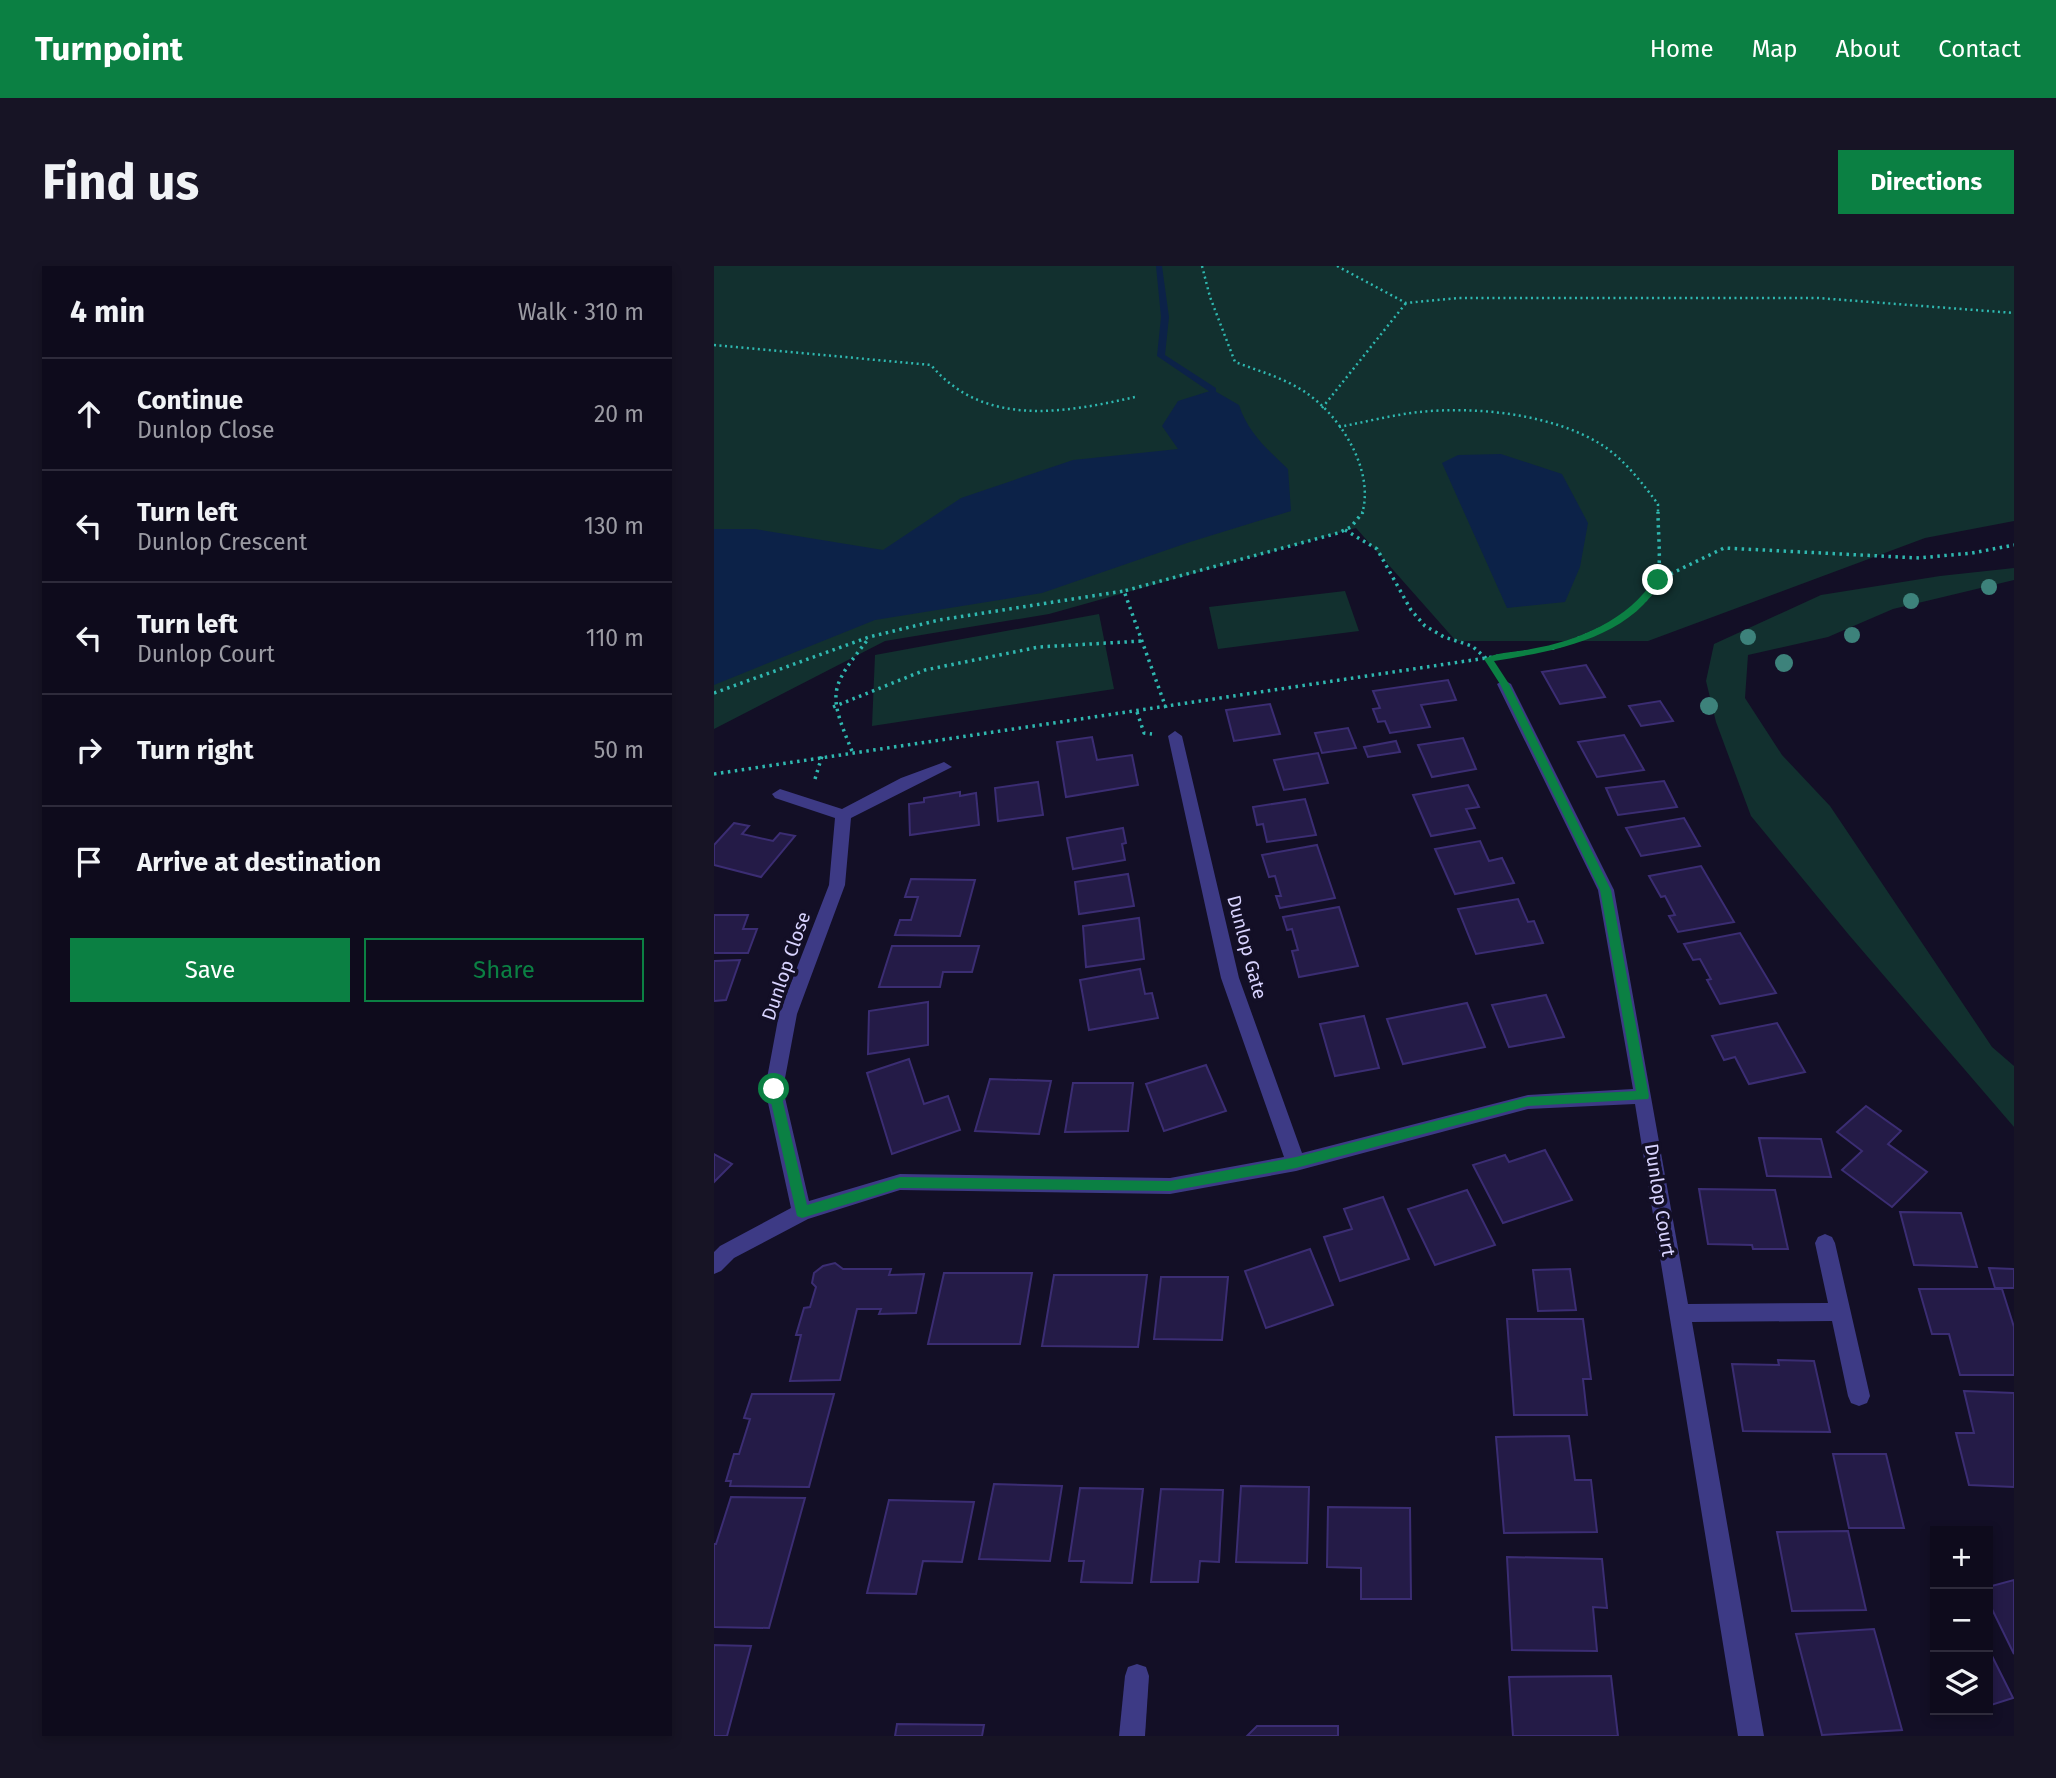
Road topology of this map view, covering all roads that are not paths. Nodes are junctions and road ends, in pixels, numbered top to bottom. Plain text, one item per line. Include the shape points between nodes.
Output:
1 (1504, 684) road end
2 (1175, 736) dead end
3 (944, 767) dead end
4 (780, 794) dead end
5 (843, 815) junction
6 (1643, 1096) junction
7 (1296, 1163) junction
8 (802, 1212) junction
9 (1825, 1243) dead end
10 (714, 1265) edge
11 (1838, 1312) junction
12 (1679, 1313) junction
13 (1859, 1396) dead end
14 (1138, 1676) dead end
15 (1132, 1736) edge
16 (1751, 1736) edge

1 - 6 street, Dunlop Court via 1606,890
2 - 7 street, Dunlop Gate via 1230,978
3 - 5 street
4 - 5 street
5 - 8 street, Dunlop Close via 836,885 788,1014 774,1089
6 - 7 street via 1528,1102
6 - 12 street, Dunlop Court
7 - 8 street via 1170,1186 900,1182
8 - 10 street via 727,1252
9 - 11 street
11 - 12 street
11 - 13 street
12 - 16 street, Dunlop Court
14 - 15 street

